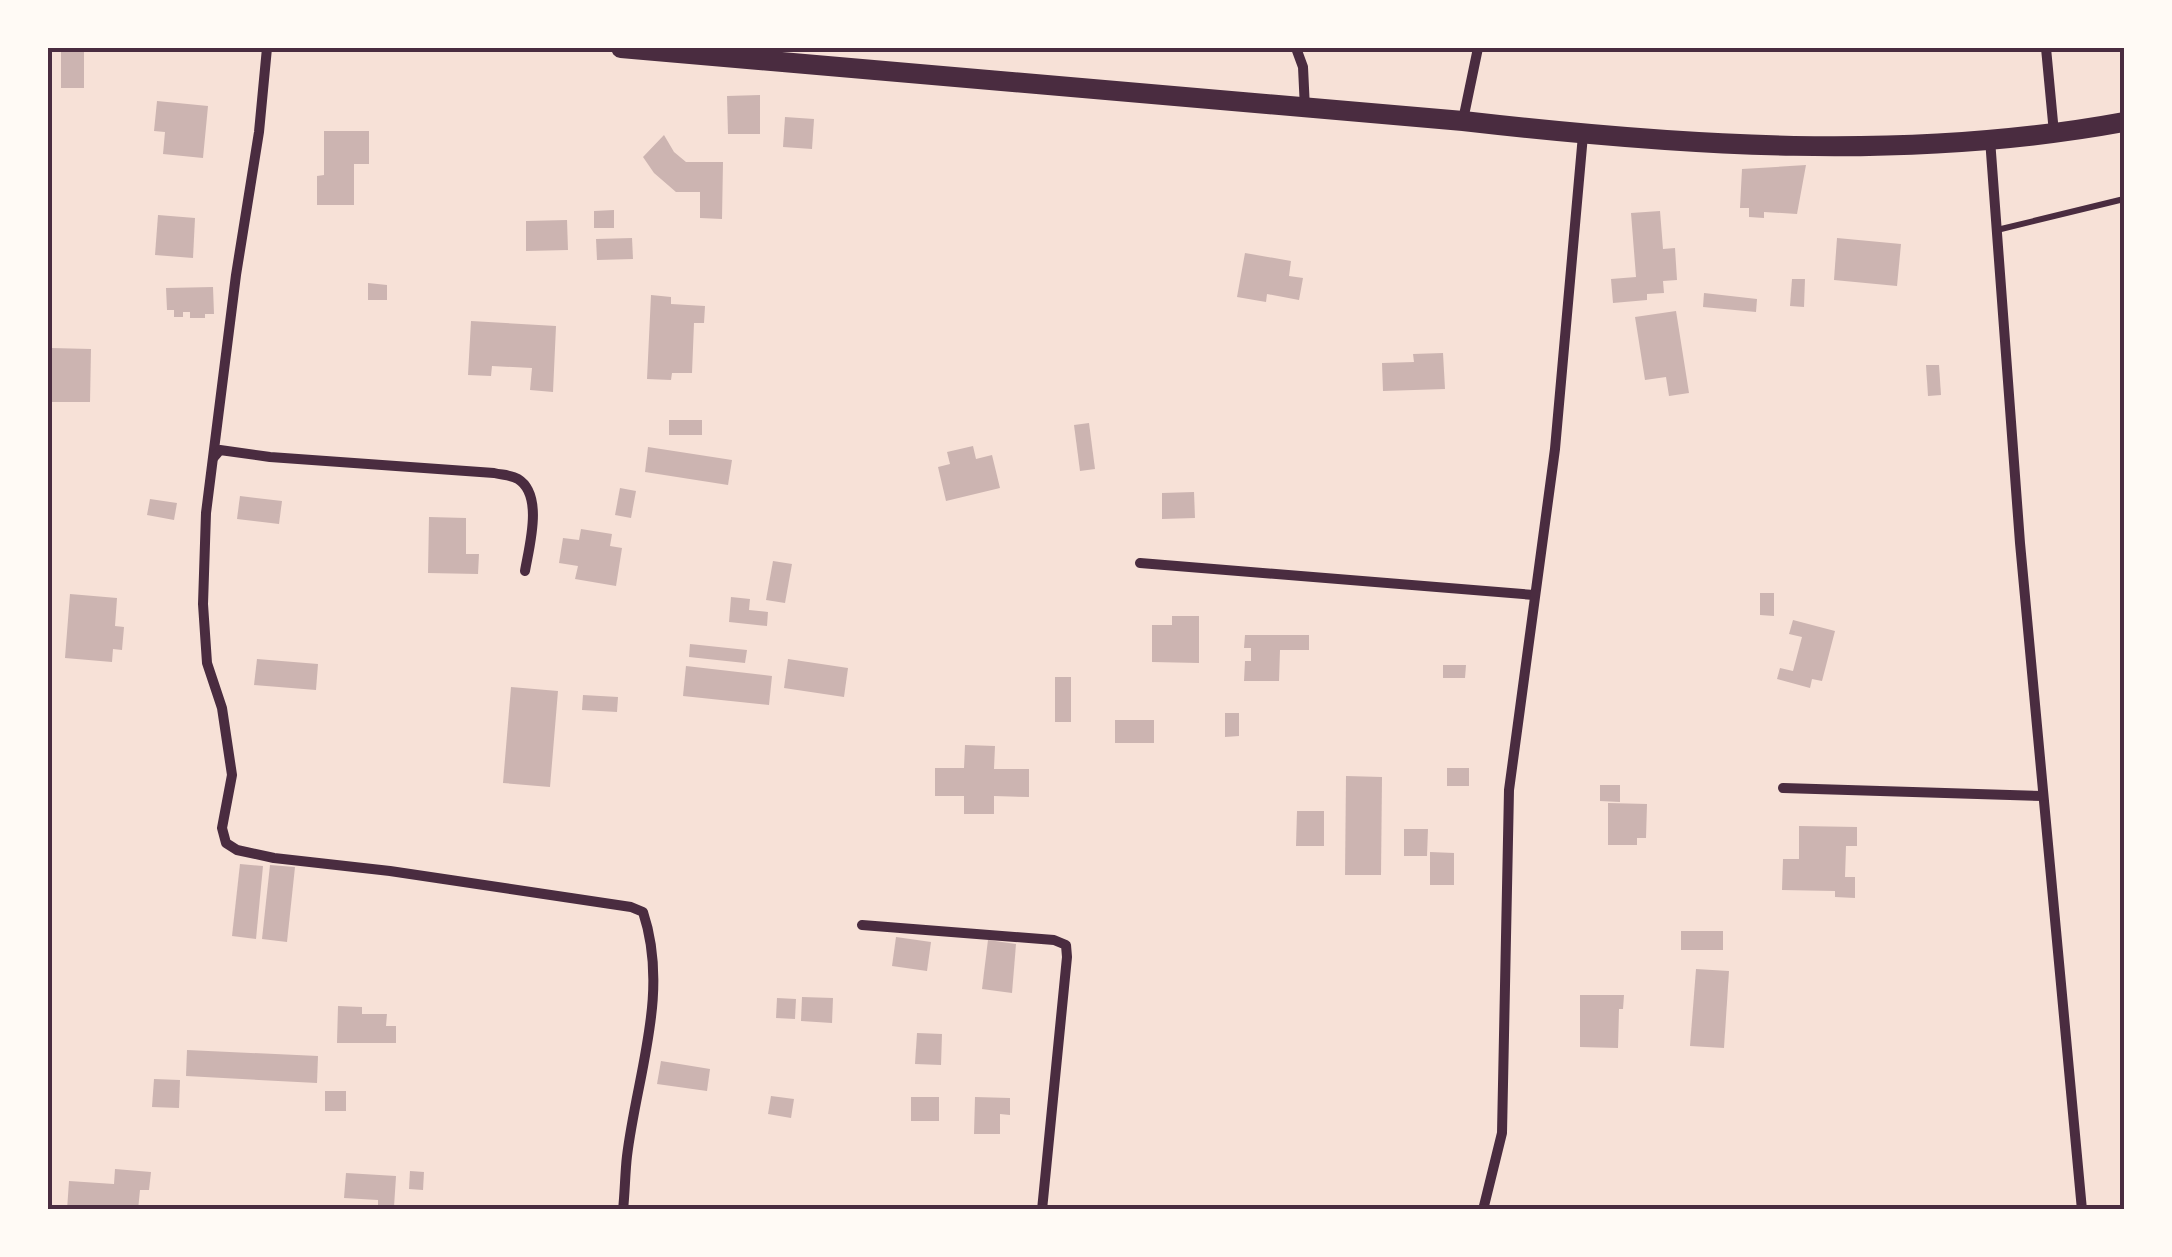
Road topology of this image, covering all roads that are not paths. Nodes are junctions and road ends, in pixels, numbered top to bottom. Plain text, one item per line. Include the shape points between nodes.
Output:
1 (267, 48) edge
2 (622, 48) edge
3 (1296, 48) edge
4 (1478, 48) edge
5 (2046, 48) edge
6 (1305, 110) junction
7 (1463, 121) junction
8 (2124, 122) edge
9 (1583, 134) junction
10 (2054, 134) junction
11 (1990, 138) junction
12 (2124, 199) edge
13 (1996, 231) junction
14 (213, 458) junction
15 (1140, 563) dead end
16 (526, 572) dead end
17 (1534, 595) junction
18 (1783, 788) dead end
19 (2043, 796) junction
20 (862, 926) dead end
21 (624, 1210) edge
22 (1042, 1210) edge
23 (1484, 1210) edge
24 (2082, 1210) edge

1 - 14 street
2 - 6 main road
3 - 6 street
4 - 7 street
5 - 10 street
6 - 7 main road
7 - 9 main road
8 - 10 main road
9 - 11 main road via 1786,146
9 - 17 street via 1556,449
10 - 11 main road
11 - 13 street
12 - 13 lane
13 - 19 street
14 - 16 street via 220,450 517,478 532,508
14 - 21 street via 203,604 207,663 232,775 222,828 226,843 274,858 642,912 654,945 651,1029 627,1154
15 - 17 street
17 - 23 street via 1510,790 1502,1133
18 - 19 street
19 - 24 street
20 - 22 street via 1066,944

